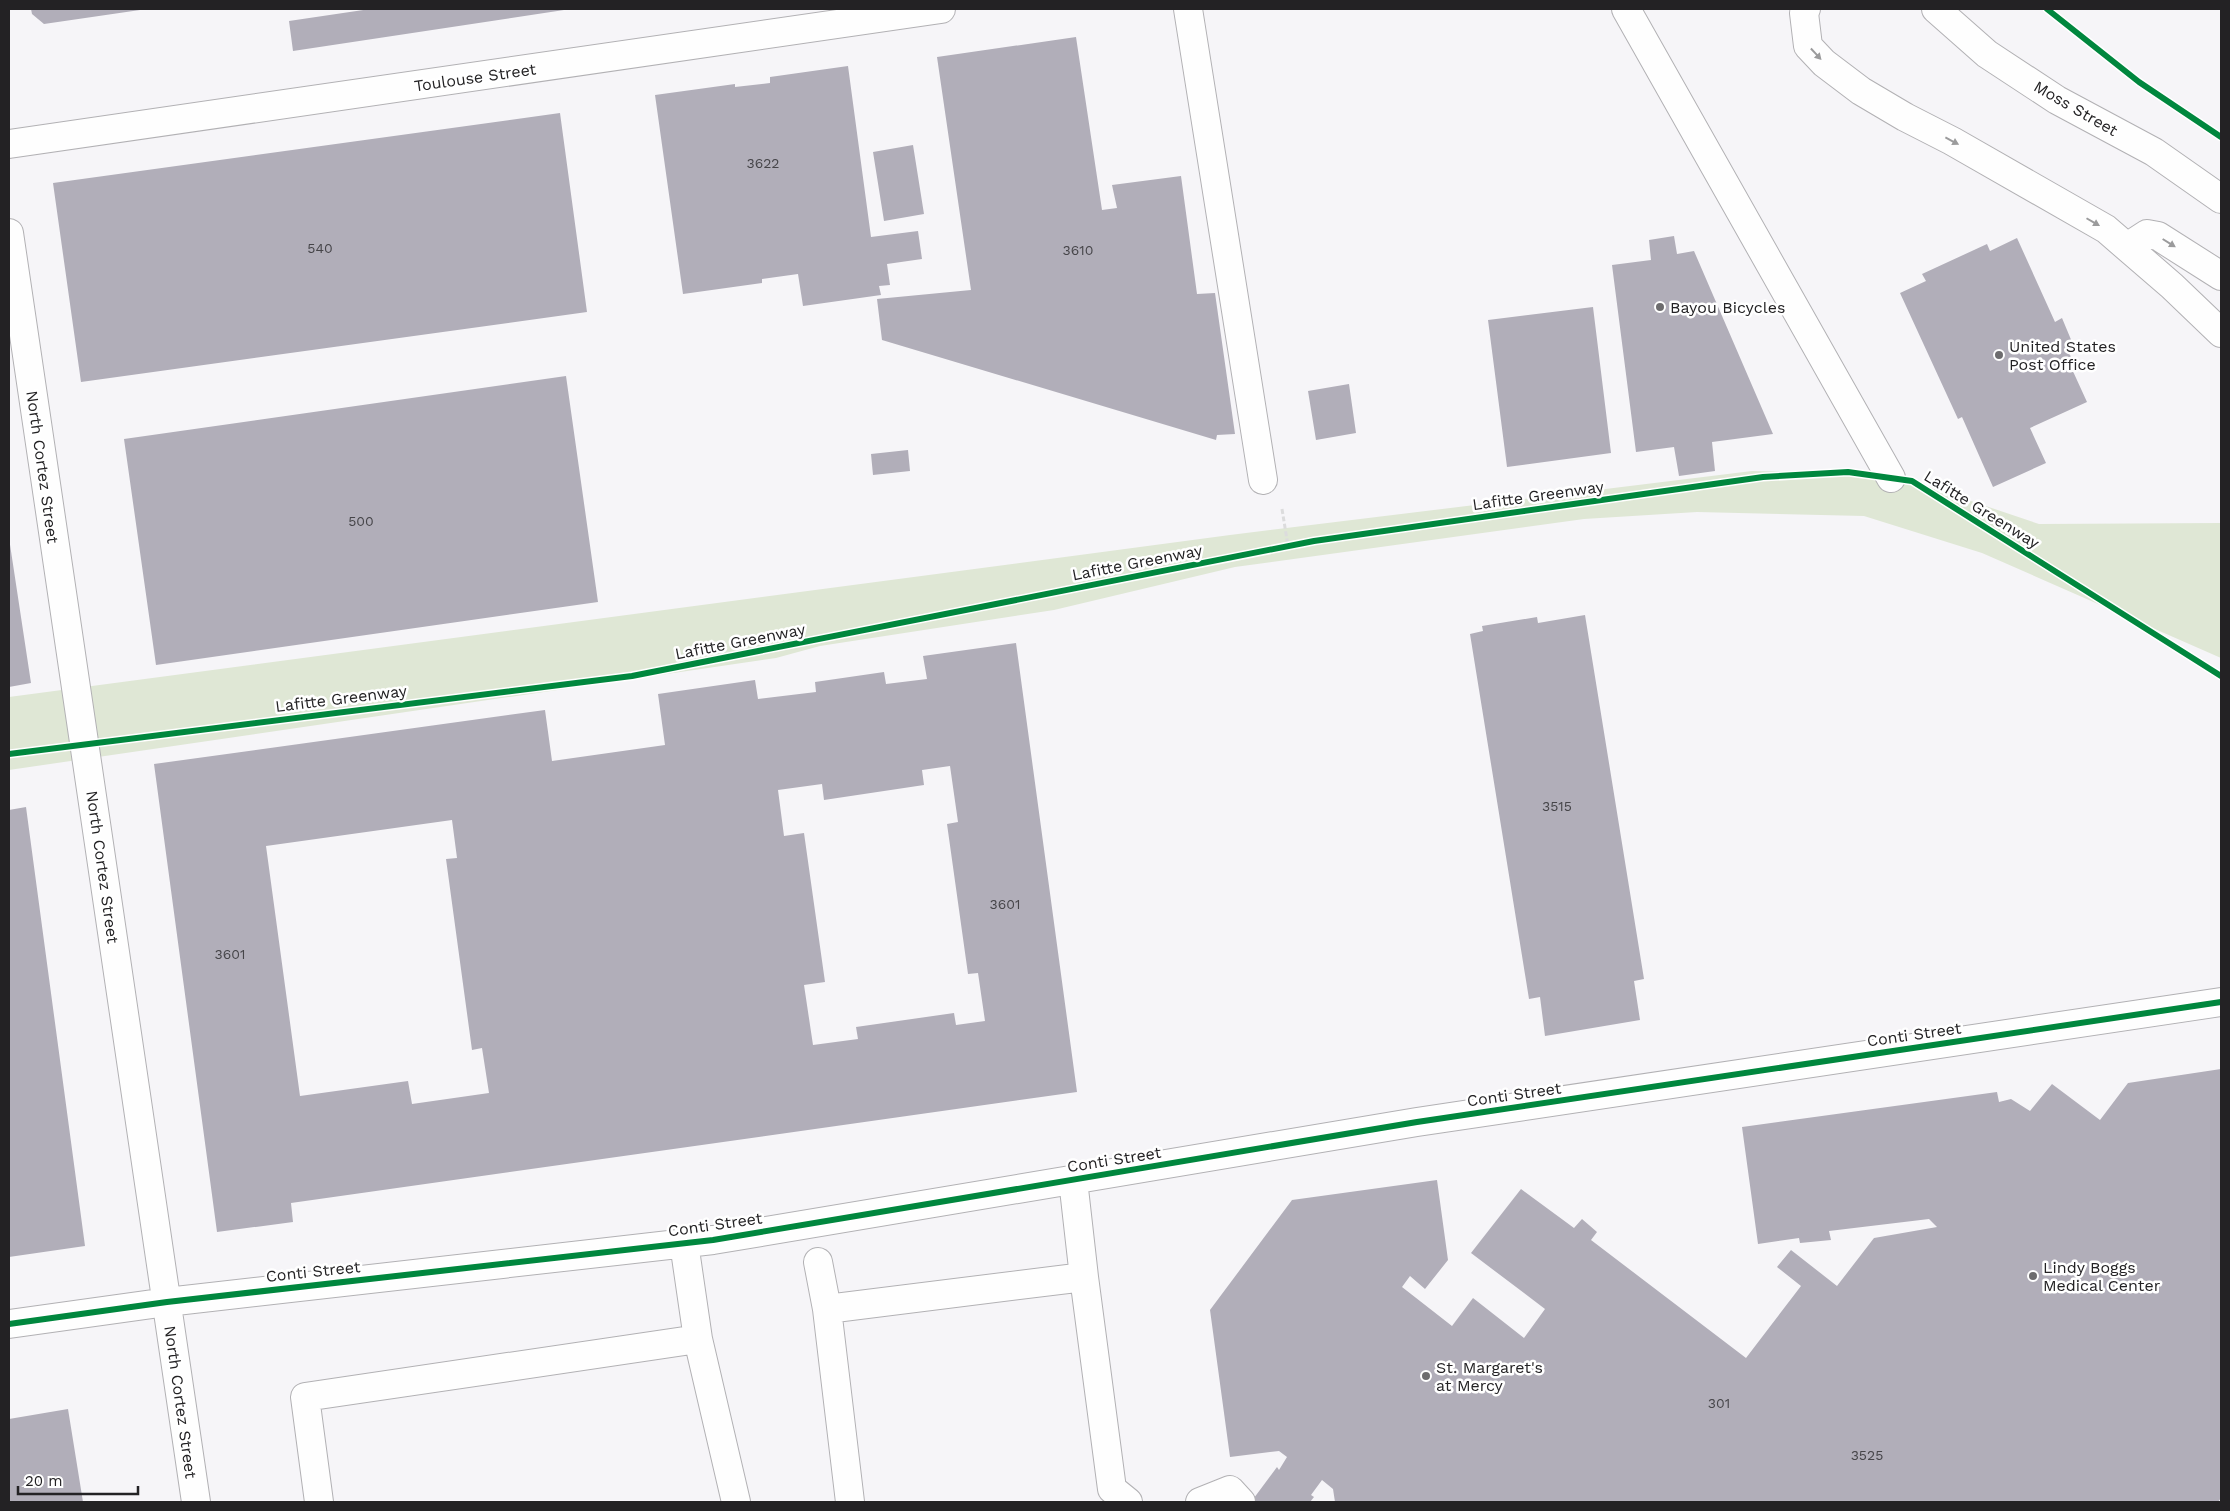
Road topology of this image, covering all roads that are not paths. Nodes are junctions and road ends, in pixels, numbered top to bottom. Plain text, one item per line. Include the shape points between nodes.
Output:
1 (941, 9) edge
2 (1188, 9) edge
3 (1626, 9) edge
4 (1806, 9) edge
5 (1936, 9) edge
6 (905, 11) edge
7 (9, 144) edge
8 (2221, 199) edge
9 (9, 233) edge
10 (2126, 247) junction
11 (12, 273) edge
12 (2221, 276) edge
13 (2221, 333) edge
14 (1891, 478) dead end
15 (1263, 480) dead end
16 (2221, 1002) edge
17 (1072, 1180) junction
18 (684, 1243) junction
19 (818, 1262) dead end
20 (1084, 1277) junction
21 (167, 1302) junction
22 (827, 1309) junction
23 (9, 1324) edge
24 (698, 1339) junction
25 (196, 1502) edge
26 (319, 1502) edge
27 (736, 1502) edge
28 (850, 1502) edge
29 (1128, 1502) edge
30 (1200, 1502) edge
31 (1241, 1502) edge

1 - 6 street, Toulouse Street
2 - 15 street
3 - 14 street
4 -> 10 street via 1808,46 1824,63 1861,91 2106,229
5 - 8 street, Moss Street via 1995,59 2057,100 2154,152
6 - 7 street, Toulouse Street
9 - 11 street, North Cortez Street
10 -> 12 street via 2147,234 2158,236
10 - 13 street
11 - 21 street, North Cortez Street
16 - 17 street, Conti Street via 1417,1122
17 - 18 street, Conti Street
17 - 20 street
18 - 21 street, Conti Street
18 - 24 street
19 - 22 street
20 - 22 street
20 - 29 street via 1112,1489
21 - 23 street, Conti Street
21 - 25 street, North Cortez Street
22 - 28 street
24 - 26 street via 305,1397
24 - 27 street
30 - 31 street via 1230,1490

